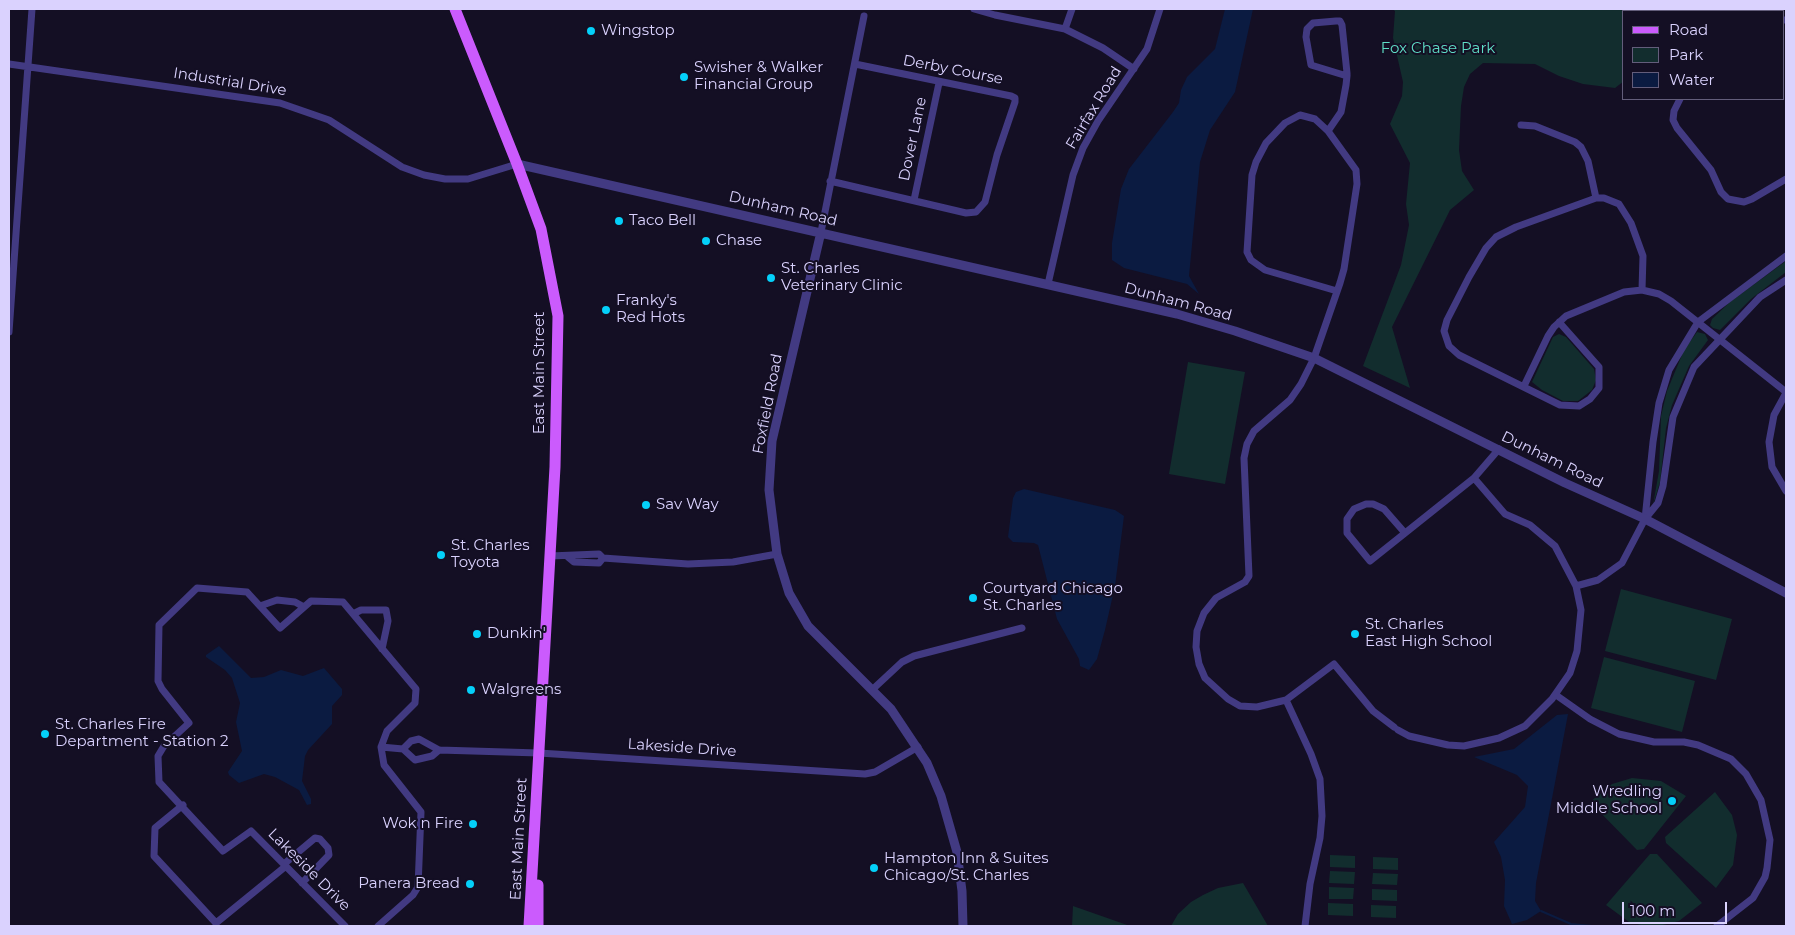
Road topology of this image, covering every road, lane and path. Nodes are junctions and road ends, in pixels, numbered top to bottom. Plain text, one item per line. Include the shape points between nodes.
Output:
1 (32, 9) edge
2 (455, 9) edge
3 (974, 9) edge
4 (1072, 9) edge
5 (1160, 9) edge
6 (864, 16) dead end
7 (1065, 29) junction
8 (9, 64) edge
9 (854, 64) junction
10 (29, 66) junction
11 (1134, 69) junction
12 (1347, 76) junction
13 (938, 83) junction
14 (1680, 100) edge
15 (1521, 125) dead end
16 (1328, 131) junction
17 (517, 164) junction
18 (1786, 179) edge
19 (830, 181) junction
20 (1596, 198) junction
21 (914, 200) junction
22 (821, 232) junction
23 (1786, 256) edge
24 (1786, 280) edge
25 (1048, 284) junction
26 (1642, 290) junction
27 (1337, 291) junction
28 (1559, 322) junction
29 (1698, 322) junction
30 (9, 332) edge
31 (1719, 340) junction
32 (1314, 358) junction
33 (1524, 386) junction
34 (1786, 392) edge
35 (1499, 448) junction
36 (1474, 478) junction
37 (1786, 492) edge
38 (1644, 519) junction
39 (1405, 533) junction
40 (777, 554) junction
41 (550, 556) junction
42 (1576, 586) junction
43 (1786, 593) edge
44 (260, 606) junction
45 (304, 607) junction
46 (353, 614) junction
47 (1022, 628) dead end
48 (382, 649) junction
49 (873, 689) junction
50 (1556, 695) junction
51 (1286, 700) junction
52 (381, 747) junction
53 (918, 747) junction
54 (403, 749) junction
55 (439, 750) junction
56 (539, 753) junction
57 (183, 805) junction
58 (285, 865) junction
59 (302, 883) junction
60 (216, 925) edge
61 (345, 926) edge
62 (378, 926) edge
63 (529, 926) edge
64 (538, 926) edge
65 (963, 926) edge
66 (1305, 926) edge
67 (1717, 926) edge

1 - 10 street
2 - 17 main road, East Main Street
3 - 7 street
4 - 7 street
5 - 11 street, Fairfax Road via 1147,49
6 - 9 street, Foxfield Road
7 - 11 street via 1103,48
8 - 10 street, Industrial Drive
9 - 13 street, Derby Course
9 - 19 street, Foxfield Road
10 - 17 street, Industrial Drive via 280,103 329,120 402,167 424,175 468,179
10 - 30 street
11 - 25 street, Fairfax Road via 1083,148 1072,175
12 - 12 street via 1340,21 1313,23 1307,29 1306,37 1311,65
12 - 16 street via 1341,112
13 - 21 street, Dover Lane
13 - 21 street, Derby Course via 1011,96 1015,102 982,208 971,213
14 - 18 street via 1673,120 1711,170 1728,199 1744,202
15 - 20 street via 1534,126 1581,147 1588,161
16 - 27 street via 1353,164 1358,184 1344,269
16 - 27 street via 1315,119 1300,115 1285,123 1266,143 1252,175 1246,242 1251,260 1259,266
17 - 22 street, Dunham Road
17 - 41 main road, East Main Street via 541,229 558,316
19 - 21 street, Derby Course
19 - 22 street, Foxfield Road
20 - 26 street via 1619,204 1631,223 1644,256
20 - 33 street via 1496,237 1486,248 1447,320 1446,338 1459,355
22 - 25 street, Dunham Road
22 - 40 street, Foxfield Road via 772,441 769,490
23 - 29 street
24 - 31 street via 1760,297
25 - 32 street, Dunham Road via 1177,314
26 - 28 street via 1600,300
26 - 29 street via 1671,301
27 - 32 street
28 - 33 street via 1548,336
28 - 33 street via 1596,361 1601,374 1599,388 1585,403 1570,407
29 - 31 street
29 - 38 street via 1669,370 1659,403
31 - 34 street
31 - 38 street via 1694,367 1677,406 1670,429 1661,495 1655,508
32 - 35 street, Dunham Road
32 - 51 street via 1290,400 1263,422 1247,444 1244,458 1249,576 1245,582 1216,598 1204,613 1197,631 1199,664 1205,678 1216,689 1240,706 1257,707
34 - 37 street via 1774,415 1769,442 1772,467
35 - 36 street
35 - 38 street, Dunham Road
36 - 39 street
36 - 42 street via 1505,514 1530,525 1555,546
38 - 42 street via 1622,563 1598,580
38 - 43 street, Dunham Road
39 - 39 street via 1380,506 1366,504 1354,509 1347,519 1347,533 1370,561
40 - 41 street via 733,562 688,564 603,558 599,563 574,562 568,557
40 - 49 street, Foxfield Road via 789,593 808,626
41 - 56 main road, East Main Street
42 - 50 street via 1581,610 1577,651 1570,673
44 - 45 street via 277,600 295,602
44 - 45 street, Lakeside Drive via 280,628
44 - 57 street, Lakeside Drive via 247,592 197,588 159,625 158,680 189,723 158,756 159,782
45 - 46 street, Lakeside Drive via 311,601 343,602
46 - 48 street, Lakeside Drive
46 - 48 street via 361,610 386,610 388,622
47 - 49 street via 914,656 902,662
48 - 52 street, Lakeside Drive via 416,689 415,703 387,731
49 - 53 street, Foxfield Road
50 - 51 street via 1525,726 1499,738 1464,746 1410,736 1396,728 1373,711 1334,664
50 - 67 street via 1590,719 1619,734 1654,742 1698,745 1731,759 1746,774 1761,800 1770,840 1767,868 1753,898
51 - 66 street via 1320,779 1320,838
52 - 54 street, Lakeside Drive
52 - 62 street via 384,765 421,812 418,887
53 - 56 street, Lakeside Drive via 875,772 865,774
53 - 65 street, Foxfield Road via 941,796 957,852
54 - 55 street, Lakeside Drive via 409,742 419,739
54 - 55 street, Lakeside Drive via 416,760 432,756
55 - 56 street, Lakeside Drive
56 - 63 main road, East Main Street
56 - 64 main road, East Main Street
57 - 58 street, Lakeside Drive via 223,851 251,831
57 - 60 street via 155,828 154,856
58 - 59 street, Lakeside Drive
58 - 59 street via 315,838 320,839 328,848 329,855
58 - 60 street
59 - 61 street, Lakeside Drive

